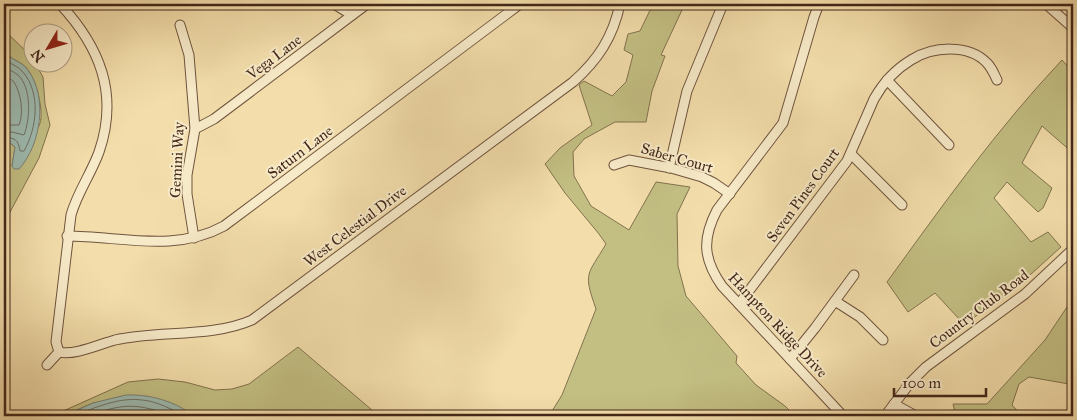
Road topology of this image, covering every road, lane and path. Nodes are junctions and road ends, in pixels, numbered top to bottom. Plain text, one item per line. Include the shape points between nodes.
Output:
1 (60, 4) edge
2 (334, 4) edge
3 (367, 4) edge
4 (520, 4) edge
5 (620, 4) edge
6 (723, 4) edge
7 (819, 4) edge
8 (1046, 4) edge
9 (352, 15) junction
10 (180, 24) dead end
11 (1073, 28) edge
12 (887, 80) junction
13 (997, 80) dead end
14 (195, 129) junction
15 (948, 145) dead end
16 (851, 154) junction
17 (614, 166) dead end
18 (669, 168) junction
19 (730, 194) junction
20 (902, 205) dead end
21 (67, 236) junction
22 (194, 238) junction
23 (1073, 249) edge
24 (854, 275) dead end
25 (835, 301) junction
26 (739, 304) junction
27 (883, 340) dead end
28 (59, 352) junction
29 (790, 359) junction
30 (47, 365) dead end
31 (894, 404) junction
32 (844, 416) edge
33 (885, 416) edge
34 (916, 416) edge

1 - 21 street via 83,32 96,55 105,80 107,101 100,147 75,200
2 - 9 street
3 - 9 street, Vega Lane
4 - 22 street, Saturn Lane via 224,226
5 - 28 street, West Celestial Drive via 601,51 573,82 252,320 226,328 125,338 70,353
6 - 18 street via 687,92
7 - 19 street, Hampton Ridge Drive via 782,123
8 - 11 street
9 - 14 street, Vega Lane via 221,114
10 - 14 street, Gemini Way via 189,55
12 - 13 street, Seven Pines Court via 920,55 950,49 983,59
12 - 15 street
12 - 16 street, Seven Pines Court via 874,99
14 - 22 street, Gemini Way via 187,175
16 - 20 street
16 - 26 street, Seven Pines Court
17 - 18 street, Saber Court via 629,160
18 - 19 street, Saber Court via 714,182
19 - 26 street, Hampton Ridge Drive via 711,223 707,254 722,286
21 - 22 street, Saturn Lane via 104,236 153,242
21 - 28 street via 56,342
23 - 31 street, Country Club Road via 1025,294 926,366
24 - 25 street
25 - 27 street via 860,317
25 - 29 street
26 - 29 street, Hampton Ridge Drive
28 - 30 street
29 - 32 street, Hampton Ridge Drive
31 - 33 street, Country Club Road
31 - 34 street

